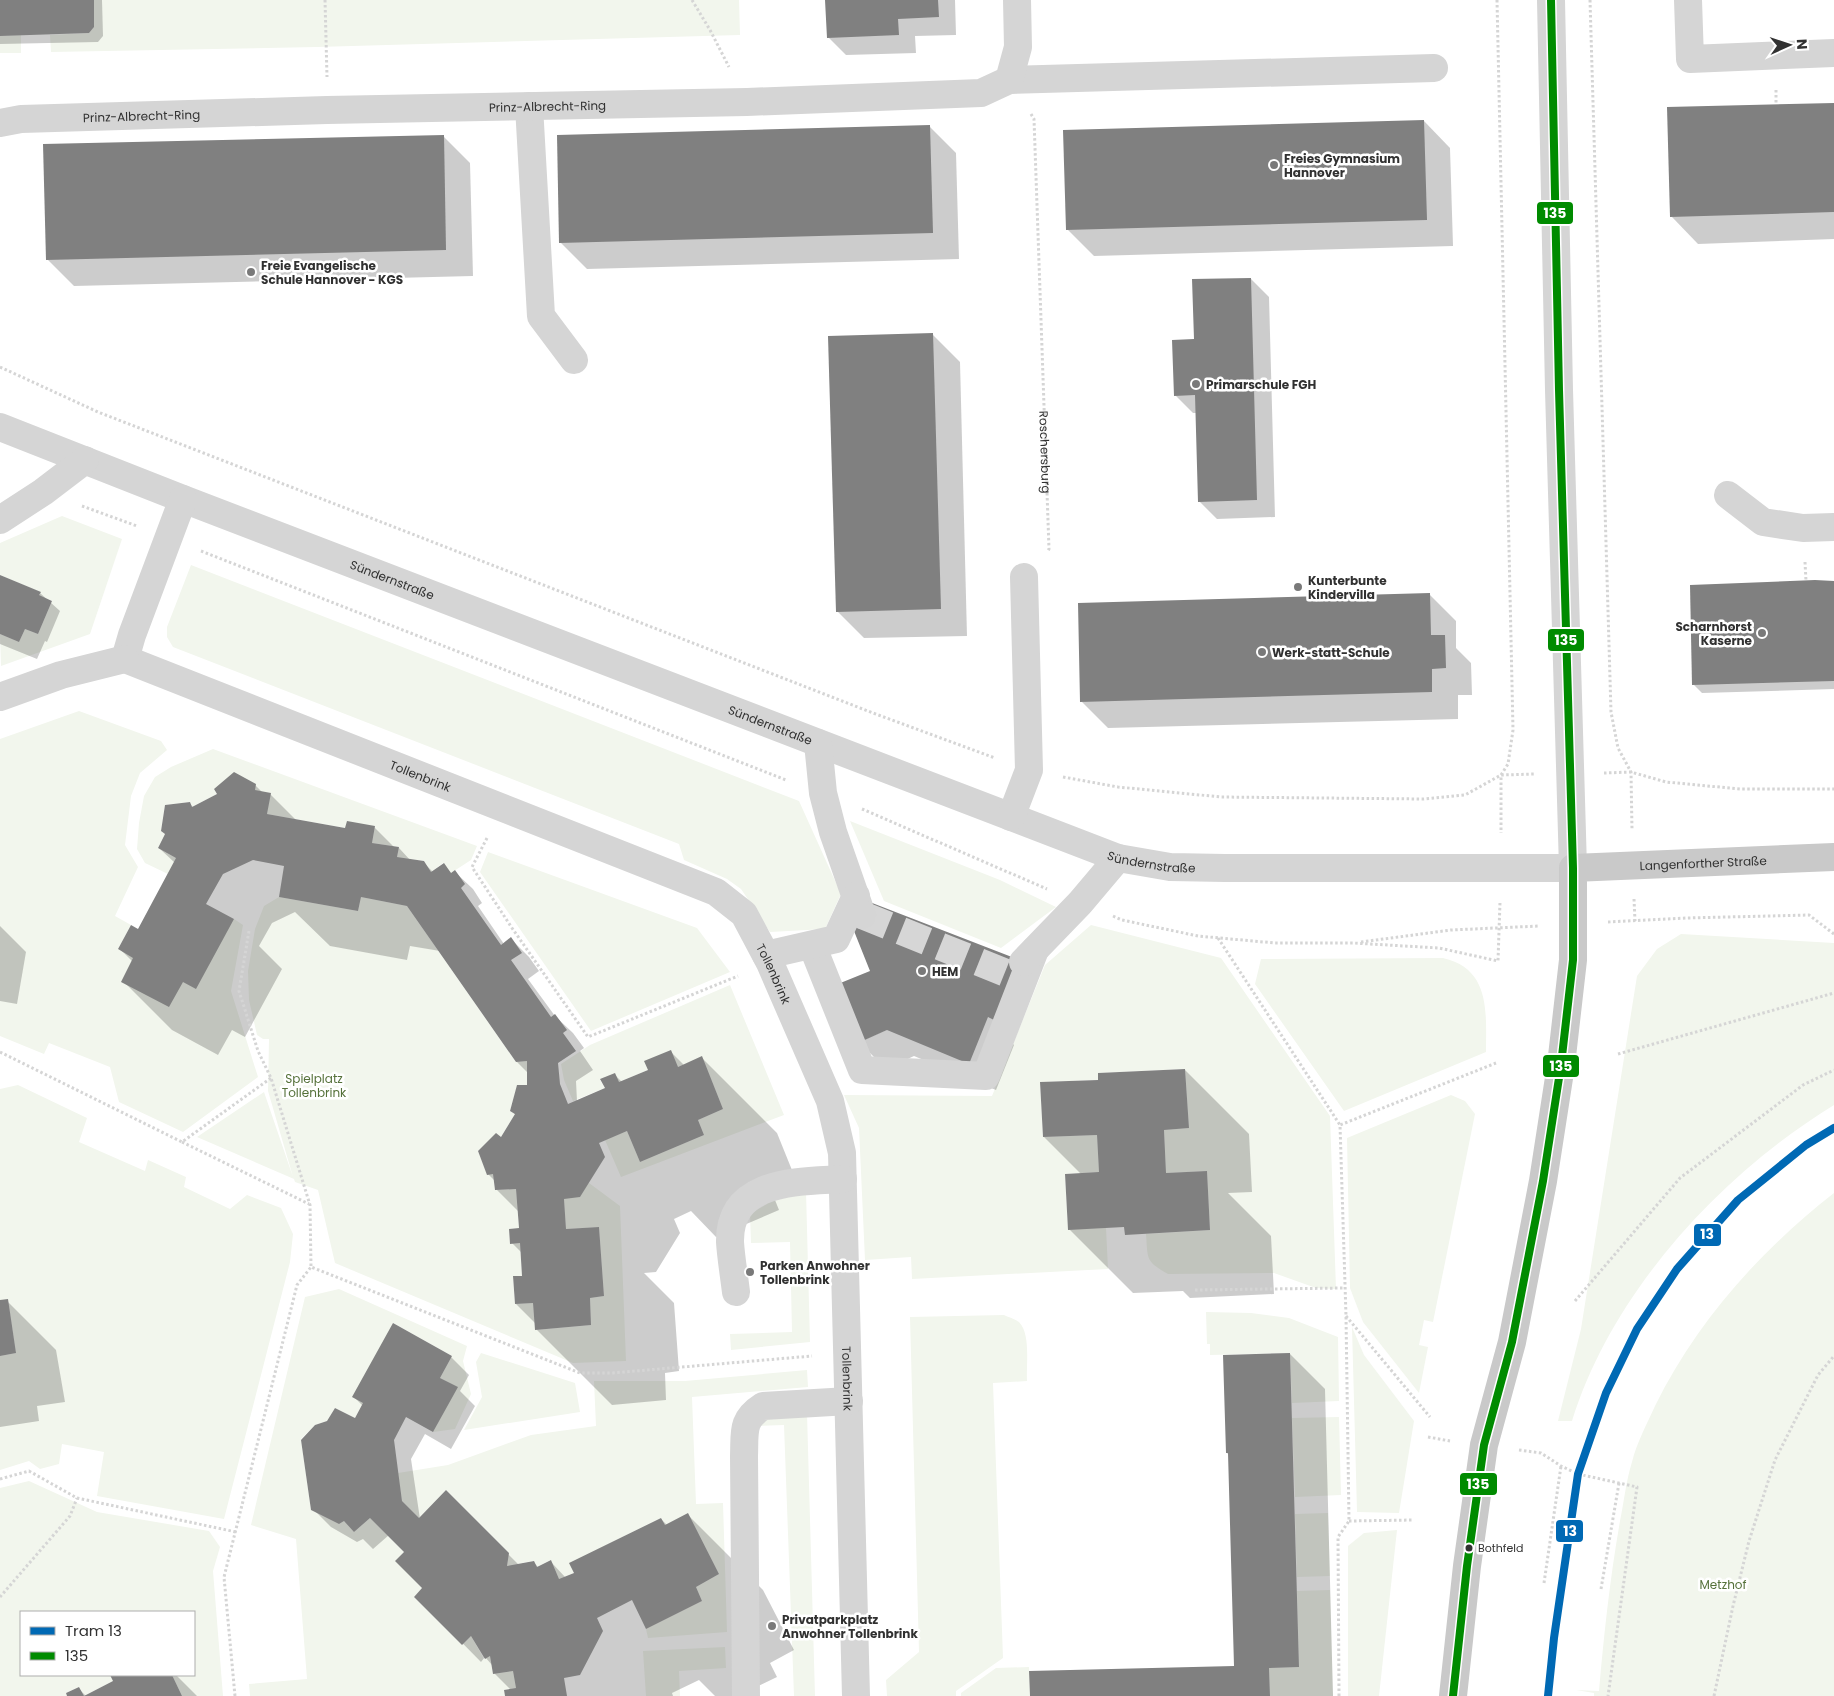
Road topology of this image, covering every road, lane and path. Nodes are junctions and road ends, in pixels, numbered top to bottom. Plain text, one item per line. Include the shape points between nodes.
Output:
1 (325, 0) edge
2 (692, 0) edge
3 (1017, 0) edge
4 (1497, 0) edge
5 (1551, 0) edge
6 (1590, 0) edge
7 (1688, 0) edge
8 (1834, 53) edge
9 (1434, 68) dead end
10 (1009, 80) junction
11 (747, 102) junction
12 (529, 106) junction
13 (327, 110) junction
14 (0, 123) edge
15 (574, 360) dead end
16 (0, 367) edge
17 (0, 426) edge
18 (85, 460) junction
19 (43, 492) junction
20 (1728, 495) dead end
21 (183, 499) junction
22 (0, 520) edge
23 (1834, 527) edge
24 (169, 538) junction
25 (1024, 577) joint
26 (125, 659) junction
27 (0, 697) edge
28 (818, 743) junction
29 (1029, 770) junction
30 (1631, 772) junction
31 (1834, 789) edge
32 (823, 793) junction
33 (502, 808) junction
34 (1011, 816) junction
35 (1834, 857) edge
36 (1118, 858) junction
37 (1633, 865) junction
38 (1573, 868) junction
39 (1080, 904) junction
40 (1573, 923) junction
41 (249, 931) dead end
42 (1834, 934) edge
43 (1218, 938) junction
44 (1353, 943) junction
45 (812, 945) junction
46 (1035, 950) junction
47 (768, 959) junction
48 (1498, 961) dead end
49 (1011, 975) dead end
50 (1834, 993) edge
51 (0, 1052) edge
52 (1618, 1054) dead end
53 (1496, 1063) dead end
54 (1834, 1070) edge
55 (271, 1078) junction
56 (1340, 1125) junction
57 (182, 1142) junction
58 (843, 1179) junction
59 (310, 1205) junction
60 (311, 1267) junction
61 (1344, 1288) junction
62 (1195, 1290) dead end
63 (736, 1292) dead end
64 (1575, 1301) dead end
65 (1346, 1316) junction
66 (847, 1353) junction
67 (1834, 1356) edge
68 (848, 1401) junction
69 (1430, 1417) dead end
70 (1428, 1438) dead end
71 (1454, 1441) dead end
72 (1512, 1448) dead end
73 (1561, 1466) junction
74 (0, 1479) edge
75 (1619, 1483) junction
76 (77, 1498) junction
77 (1413, 1520) dead end
78 (1349, 1521) junction
79 (236, 1532) junction
80 (1544, 1582) dead end
81 (1602, 1589) dead end
82 (0, 1597) edge
83 (234, 1696) edge
84 (746, 1696) edge
85 (856, 1696) edge
86 (1339, 1696) edge
87 (1453, 1696) edge
88 (1608, 1696) edge
89 (1714, 1696) edge

1 - 13 path
2 - 11 path
3 - 10 street via 1018,47
4 - 29 path via 1513,721 1508,764 1501,775 1465,795 1422,799 1222,797 1118,787
5 - 38 street
6 - 30 path via 1611,712 1618,748
7 - 8 street via 1690,59
9 - 10 street
10 - 11 street, Prinz-Albrecht-Ring via 981,93
10 - 25 path, Roschersburg via 1034,119 1049,540 1049,549
11 - 12 street, Prinz-Albrecht-Ring
12 - 13 street, Prinz-Albrecht-Ring
12 - 15 street via 541,316
13 - 14 street, Prinz-Albrecht-Ring via 21,119
16 - 29 path via 98,412 873,713
17 - 18 street, Sündernstraße
18 - 19 street
18 - 21 street, Sündernstraße
19 - 22 street
19 - 24 path
20 - 23 street via 1763,522 1803,528
21 - 24 street
21 - 28 street, Sündernstraße
24 - 26 street
24 - 32 path
25 - 29 street
26 - 27 street via 61,675
26 - 33 street, Tollenbrink
28 - 32 street
28 - 34 street, Sündernstraße
29 - 34 street
30 - 31 path via 1666,782 1740,789
30 - 37 path
32 - 39 path via 897,822
32 - 45 street via 859,906 836,939
33 - 47 street, Tollenbrink via 716,892 744,914
33 - 47 path via 472,867 588,1037
34 - 36 street, Sündernstraße
35 - 37 main road, Langenforther Straße
36 - 38 street, Sündernstraße via 1170,867
36 - 39 street
37 - 38 main road, Langenforther Straße
38 - 40 main road
39 - 43 path via 1122,920
39 - 46 street
40 - 42 path via 1810,915
40 - 44 path via 1450,930
40 - 87 main road via 1573,960 1562,1065 1512,1342 1484,1445
41 - 55 path via 239,991 258,1051
43 - 44 path via 1275,943
43 - 56 path
44 - 48 path via 1439,948
45 - 46 street via 862,1070 986,1076
45 - 47 street
46 - 49 street
47 - 58 street, Tollenbrink via 830,1101 842,1153
50 - 52 path
51 - 57 path
53 - 56 path
54 - 64 path via 1803,1085 1680,1178
55 - 57 path
55 - 59 path
56 - 61 path
57 - 59 path
58 - 63 street via 786,1182 767,1188 742,1203 730,1241
58 - 66 street, Tollenbrink
59 - 60 path
60 - 66 path via 580,1373
60 - 79 path via 297,1285
61 - 62 path
61 - 65 path
65 - 69 path
65 - 78 path
66 - 68 street, Tollenbrink
67 - 89 path via 1818,1375 1774,1460 1749,1541
68 - 84 street via 763,1406 751,1414 745,1428
68 - 85 street, Tollenbrink
70 - 71 path
72 - 73 path via 1541,1453
73 - 75 path via 1578,1474
73 - 80 path
74 - 76 path via 29,1471
75 - 81 path
75 - 88 path via 1637,1487
76 - 79 path
76 - 82 path via 70,1516
77 - 78 path
78 - 86 path via 1338,1537
79 - 83 path via 224,1577

